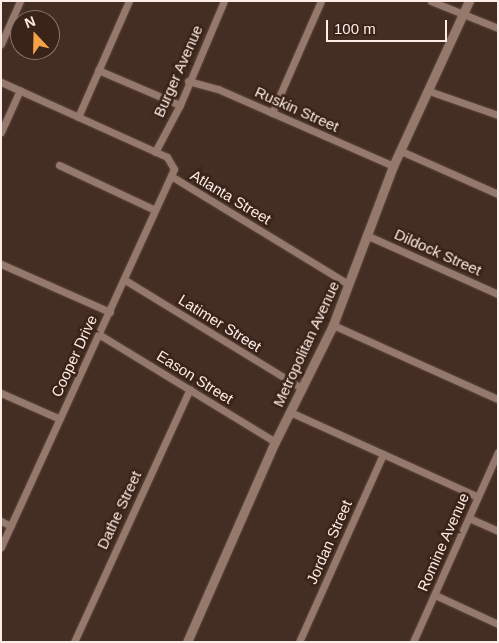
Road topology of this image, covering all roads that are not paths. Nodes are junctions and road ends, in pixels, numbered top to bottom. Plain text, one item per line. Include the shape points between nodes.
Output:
1 (20, 1) edge
2 (129, 1) edge
3 (224, 1) edge
4 (321, 1) edge
5 (430, 1) edge
6 (469, 1) edge
7 (463, 15) junction
8 (498, 28) edge
9 (1, 44) edge
10 (98, 70) junction
11 (188, 81) junction
12 (1, 82) edge
13 (20, 90) junction
14 (429, 90) junction
15 (180, 105) junction
16 (272, 113) junction
17 (498, 115) edge
18 (78, 117) junction
19 (1, 132) edge
20 (155, 152) junction
21 (401, 152) junction
22 (58, 165) dead end
23 (394, 166) junction
24 (171, 176) junction
25 (498, 194) edge
26 (155, 210) junction
27 (366, 235) junction
28 (1, 264) edge
29 (125, 280) junction
30 (348, 284) junction
31 (498, 294) edge
32 (110, 312) junction
33 (333, 326) junction
34 (100, 335) junction
35 (301, 388) junction
36 (190, 389) junction
37 (1, 392) edge
38 (498, 399) edge
39 (290, 412) junction
40 (60, 419) junction
41 (275, 442) junction
42 (498, 452) edge
43 (383, 454) junction
44 (478, 497) junction
45 (469, 518) junction
46 (1, 522) edge
47 (11, 526) junction
48 (498, 531) edge
49 (1, 547) edge
50 (435, 595) junction
51 (498, 624) edge
52 (74, 642) edge
53 (187, 642) edge
54 (299, 642) edge
55 (413, 642) edge

1 - 9 street
2 - 10 street
3 - 11 street, Burger Avenue
4 - 16 street
5 - 7 street
6 - 7 street, Metropolitan Avenue
7 - 8 street
7 - 14 street, Metropolitan Avenue
10 - 15 street
10 - 18 street
11 - 15 street, Burger Avenue
11 - 16 street, Ruskin Street via 218,89
12 - 13 street, Atlanta Street
13 - 18 street, Atlanta Street
13 - 19 street
14 - 17 street
14 - 21 street, Metropolitan Avenue
15 - 20 street, Burger Avenue
16 - 23 street, Ruskin Street
18 - 20 street, Atlanta Street
20 - 24 street, Atlanta Street via 172,164
21 - 23 street, Metropolitan Avenue
21 - 25 street
22 - 26 street
23 - 27 street, Metropolitan Avenue
24 - 26 street, Cooper Drive
24 - 30 street, Atlanta Street
26 - 29 street, Cooper Drive
27 - 30 street, Metropolitan Avenue
27 - 31 street, Dildock Street
28 - 32 street
29 - 32 street, Cooper Drive
29 - 35 street, Latimer Street
30 - 33 street, Metropolitan Avenue
32 - 34 street, Cooper Drive
33 - 35 street, Metropolitan Avenue
33 - 38 street
34 - 36 street, Eason Street
34 - 40 street, Cooper Drive
35 - 39 street, Metropolitan Avenue
36 - 41 street, Eason Street
36 - 52 street, Dathe Street
37 - 40 street
39 - 41 street, Metropolitan Avenue
39 - 43 street
40 - 47 street, Cooper Drive
41 - 53 street, Metropolitan Avenue
42 - 44 street, Romine Avenue
43 - 44 street
43 - 54 street, Jordan Street
44 - 45 street, Romine Avenue
45 - 48 street
45 - 50 street, Romine Avenue
46 - 47 street
47 - 49 street, Cooper Drive
50 - 51 street
50 - 55 street, Romine Avenue

